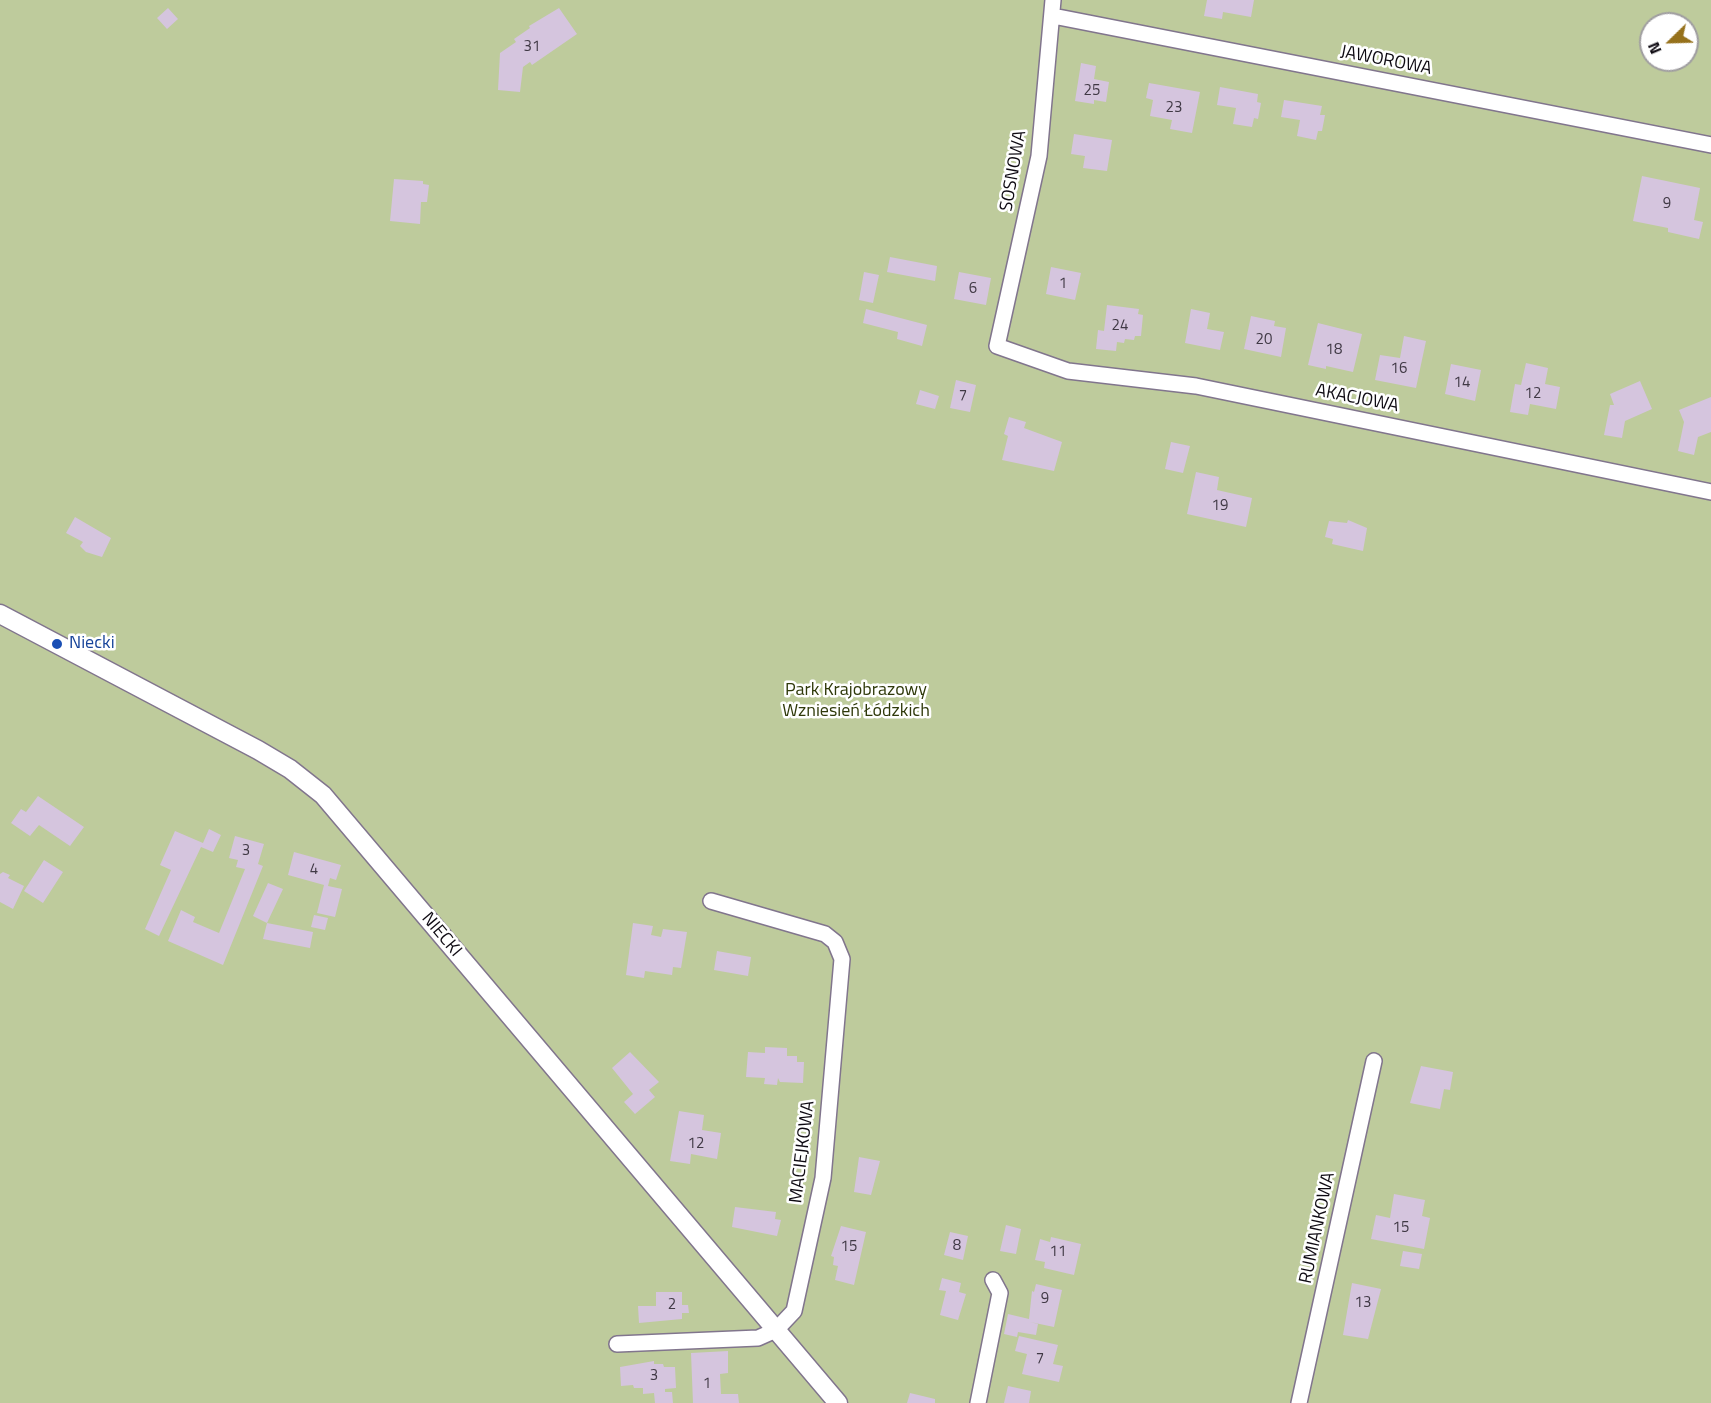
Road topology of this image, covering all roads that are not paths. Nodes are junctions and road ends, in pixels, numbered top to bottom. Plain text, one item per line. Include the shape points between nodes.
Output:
1 (1053, 0) edge
2 (1053, 16) junction
3 (1711, 145) edge
4 (997, 346) joint
5 (1711, 492) edge
6 (0, 614) edge
7 (711, 901) dead end
8 (1374, 1061) dead end
9 (993, 1280) dead end
10 (776, 1330) junction
11 (617, 1344) dead end
12 (838, 1403) edge
13 (978, 1403) edge
14 (1299, 1403) edge

1 - 2 street, SOSNOWA
2 - 3 street, JAWOROWA
2 - 4 street, SOSNOWA via 1039,156
4 - 5 street, AKACJOWA via 1068,371 1196,386
6 - 10 street, NIECKI via 258,750 323,795
7 - 10 street, MACIEJKOWA via 825,934 835,942 842,959 823,1178 797,1303 788,1320
8 - 14 street, RUMIANKOWA
9 - 13 street via 1000,1293
10 - 11 street via 750,1340
10 - 12 street, NIECKI

